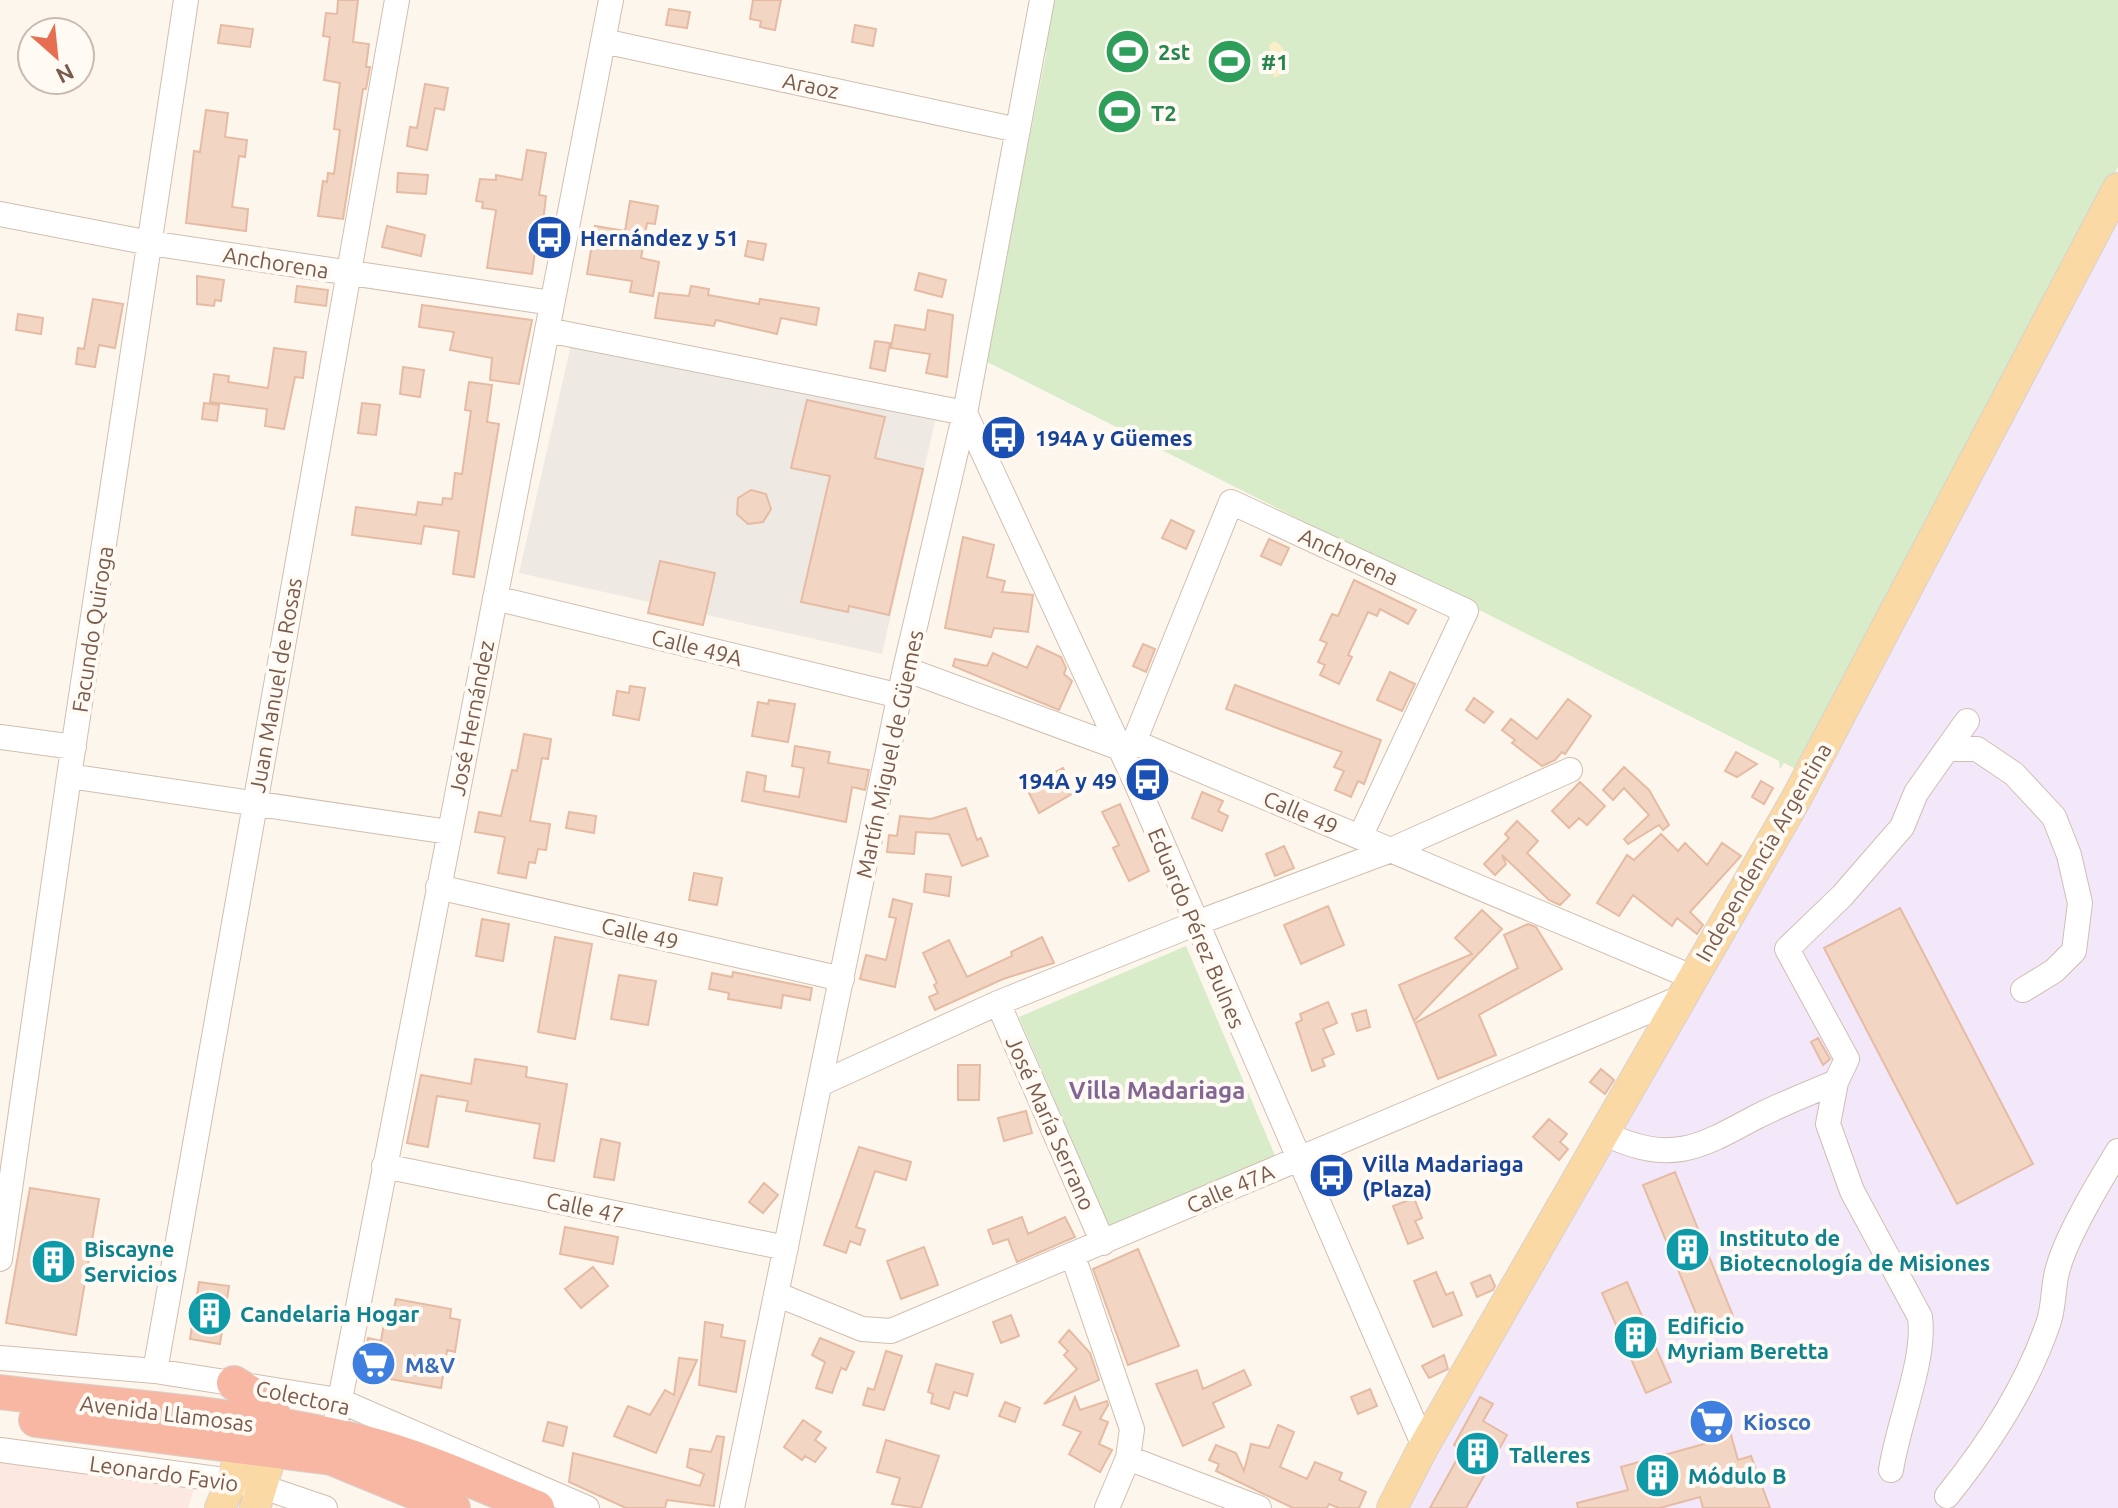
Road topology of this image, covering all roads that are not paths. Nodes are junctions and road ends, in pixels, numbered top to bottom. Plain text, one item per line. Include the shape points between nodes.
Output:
1 (186, 0) edge
2 (397, 0) edge
3 (611, 0) edge
4 (1042, 0) edge
5 (603, 41) junction
6 (1018, 130) junction
7 (2118, 188) edge
8 (0, 214) edge
9 (2108, 230) edge
10 (150, 243) junction
11 (349, 274) junction
12 (552, 303) junction
13 (547, 330) junction
14 (965, 413) junction
15 (495, 598) junction
16 (905, 669) junction
17 (900, 696) junction
18 (1967, 721) dead end
19 (0, 737) edge
20 (1127, 745) junction
21 (74, 747) junction
22 (1947, 749) junction
23 (1570, 770) dead end
24 (69, 776) junction
25 (254, 803) junction
26 (449, 832) junction
27 (1360, 837) junction
28 (1391, 850) junction
29 (438, 887) junction
30 (1194, 924) junction
31 (842, 979) junction
32 (1686, 987) junction
33 (2023, 990) dead end
34 (998, 1003) junction
35 (1836, 1082) junction
36 (820, 1084) junction
37 (1605, 1134) junction
38 (2118, 1151) edge
39 (1296, 1159) junction
40 (384, 1166) junction
41 (1103, 1243) junction
42 (786, 1248) junction
43 (1073, 1256) junction
44 (0, 1259) edge
45 (776, 1294) junction
46 (0, 1358) edge
47 (155, 1371) junction
48 (234, 1383) junction
49 (0, 1392) edge
50 (338, 1400) junction
51 (0, 1415) edge
52 (333, 1436) junction
53 (261, 1437) junction
54 (1424, 1446) junction
55 (0, 1450) edge
56 (1128, 1458) junction
57 (1891, 1470) dead end
58 (226, 1494) edge
59 (1947, 1496) dead end
60 (259, 1497) edge
61 (325, 1508) edge
62 (453, 1508) edge
63 (537, 1508) edge
64 (587, 1508) edge
65 (732, 1508) edge
66 (1107, 1508) edge
67 (1259, 1508) edge
68 (1392, 1508) edge

1 - 10 street, Facundo Quiroga
2 - 11 street, Juan Manuel de Rosas
3 - 5 street, José Hernández
4 - 6 street, Martín Miguel de Güemes
5 - 6 street, Araoz
5 - 12 street, José Hernández
6 - 14 street, Martín Miguel de Güemes
7 - 9 main road, Independencia Argentina
8 - 10 street, Anchorena
9 - 32 main road, Independencia Argentina via 1796,799
10 - 11 street, Anchorena
10 - 21 street, Facundo Quiroga
11 - 12 street, Anchorena
11 - 25 street, Juan Manuel de Rosas
12 - 13 street, José Hernández
13 - 14 street
13 - 15 street, José Hernández
14 - 16 street, Martín Miguel de Güemes
14 - 20 street, Eduardo Pérez Bulnes
15 - 17 street, Calle 49A
15 - 26 street, José Hernández
16 - 17 street, Martín Miguel de Güemes
16 - 20 street, Calle 49
17 - 31 street, Martín Miguel de Güemes
18 - 22 street
19 - 21 street
20 - 27 street, Calle 49
20 - 27 street, Anchorena via 1231,502 1466,611
20 - 30 street, Eduardo Pérez Bulnes
21 - 24 street, Facundo Quiroga
22 - 33 street via 1977,749 2014,774 2054,817 2069,855 2080,903 2074,951
22 - 35 street via 1916,793 1902,827 1787,949 1847,1059
23 - 28 street
24 - 25 street
24 - 44 street, Facundo Quiroga
25 - 26 street
25 - 47 street, Juan Manuel de Rosas
26 - 29 street, José Hernández
27 - 28 street, Calle 49
28 - 30 street
28 - 32 street, Calle 49
29 - 31 street, Calle 49
29 - 40 street, José Hernández
30 - 34 street
30 - 39 street, Eduardo Pérez Bulnes
31 - 36 street, Martín Miguel de Güemes
32 - 37 main road, Independencia Argentina
32 - 39 street, Calle 47A
34 - 36 street
34 - 41 street, José María Serrano
35 - 37 street via 1695,1148 1666,1151
35 - 57 street via 1828,1124 1832,1137 1852,1191 1920,1317 1923,1337
36 - 42 street, Martín Miguel de Güemes
37 - 54 main road, Independencia Argentina
38 - 59 street via 2057,1269 2050,1319 2030,1367 1972,1465
39 - 41 street, Calle 47A
39 - 54 street, Eduardo Pérez Bulnes
40 - 42 street, Calle 47
40 - 50 street, José Hernández
41 - 43 street, Calle 47A
42 - 45 street, Martín Miguel de Güemes
43 - 45 street, Calle 47A via 891,1331 862,1329
43 - 56 street via 1132,1429
45 - 65 street, Martín Miguel de Güemes
46 - 47 street, Colectora
47 - 48 street, Colectora
48 - 50 street, Colectora
48 - 53 highway via 266,1403
49 - 53 highway, Avenida Llamosas
50 - 52 street, José Hernández
50 - 64 street, Colectora
51 - 53 highway
52 - 53 highway, Avenida Llamosas
52 - 63 highway, Avenida Llamosas via 411,1456
53 - 58 main road
53 - 60 main road
53 - 62 highway, Avenida Llamosas via 332,1458
54 - 68 main road, Independencia Argentina
55 - 58 street, Leonardo Favio
56 - 66 street
56 - 67 street
58 - 60 street, Leonardo Favio
60 - 61 street, Leonardo Favio

